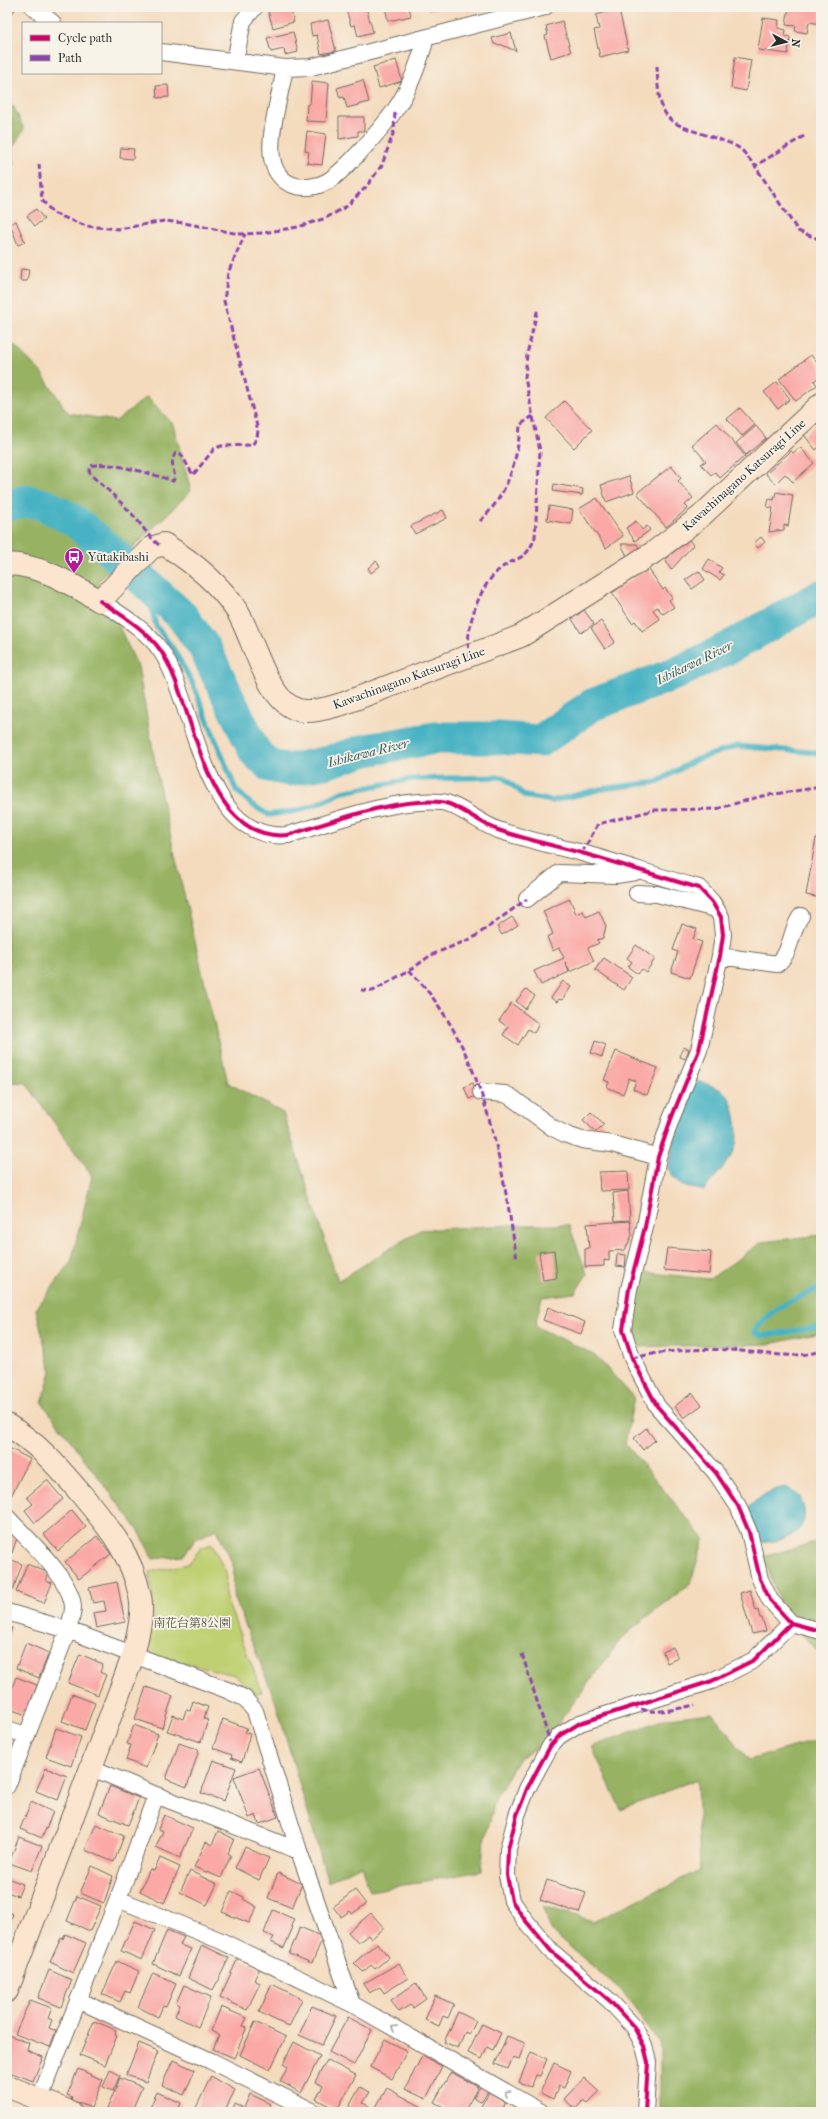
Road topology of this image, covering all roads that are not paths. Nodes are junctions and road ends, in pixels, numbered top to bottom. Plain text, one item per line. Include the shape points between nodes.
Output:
1 (33, 7) edge
2 (254, 7) edge
3 (546, 7) edge
4 (506, 13) edge
5 (51, 22) edge
6 (426, 38) junction
7 (162, 52) edge
8 (235, 62) junction
9 (285, 68) junction
10 (821, 404) edge
11 (7, 564) edge
12 (102, 599) junction
13 (641, 871) junction
14 (637, 893) dead end
15 (527, 900) dead end
16 (716, 909) junction
17 (801, 916) dead end
18 (720, 956) junction
19 (481, 1092) dead end
20 (658, 1157) junction
21 (7, 1425) edge
22 (7, 1517) edge
23 (7, 1612) edge
24 (791, 1623) junction
25 (68, 1630) junction
26 (821, 1631) edge
27 (134, 1656) junction
28 (7, 1729) edge
29 (26, 1735) junction
30 (92, 1768) junction
31 (7, 1786) edge
32 (156, 1795) junction
33 (299, 1851) junction
34 (118, 1899) junction
35 (7, 1991) edge
36 (78, 2000) junction
37 (352, 2004) junction
38 (7, 2086) edge
39 (40, 2098) junction
40 (70, 2112) edge
41 (314, 2112) edge
42 (541, 2112) edge
43 (645, 2112) edge

1 - 5 street
2 - 8 street via 243,21
3 - 4 street
4 - 6 street
6 - 9 street via 311,67
6 - 9 street via 417,68 395,110 350,161 328,181 311,187 300,188 287,183 276,171 272,157 272,137
7 - 8 street
8 - 9 street
10 - 12 main road, Kawachinagano Katsuragi Line via 700,517 654,552 521,636 320,710 302,711 283,702 270,684 237,612 210,580 164,544 151,548
11 - 12 main road via 38,569
12 - 13 street via 140,628 161,650 177,683 209,776 223,802 243,825 277,836 288,835 360,813 414,802 442,802 495,829
13 - 15 street via 616,875 559,873
13 - 16 street via 699,888
14 - 16 street via 657,894
16 - 18 street via 721,918 723,935
17 - 18 street via 796,923 785,956 777,964
18 - 20 street via 699,1050
19 - 20 street via 505,1094 567,1135 634,1149
20 - 24 street via 645,1226 629,1289 623,1330 632,1358 657,1406 716,1473 738,1506 749,1532 760,1579 770,1600
21 - 27 main road via 28,1437 48,1455 102,1519 121,1546 133,1569 140,1598 140,1625
22 - 25 street via 60,1576 71,1592 73,1608
23 - 25 street
24 - 26 street
24 - 43 street via 754,1660 712,1682 580,1723 560,1736 551,1745 527,1789 517,1815 508,1850 507,1875 512,1901 551,1951 610,2001 634,2027 644,2046 648,2062
25 - 27 street
25 - 29 street
27 - 30 main road
27 - 33 street via 244,1698 255,1711
28 - 29 street
29 - 31 street
30 - 32 street
30 - 35 main road
32 - 33 street
32 - 34 street
33 - 37 street
34 - 36 street
34 - 37 street via 219,1940
36 - 39 street
36 - 41 street
42 -> 37 street
38 - 39 main road
39 - 40 main road

